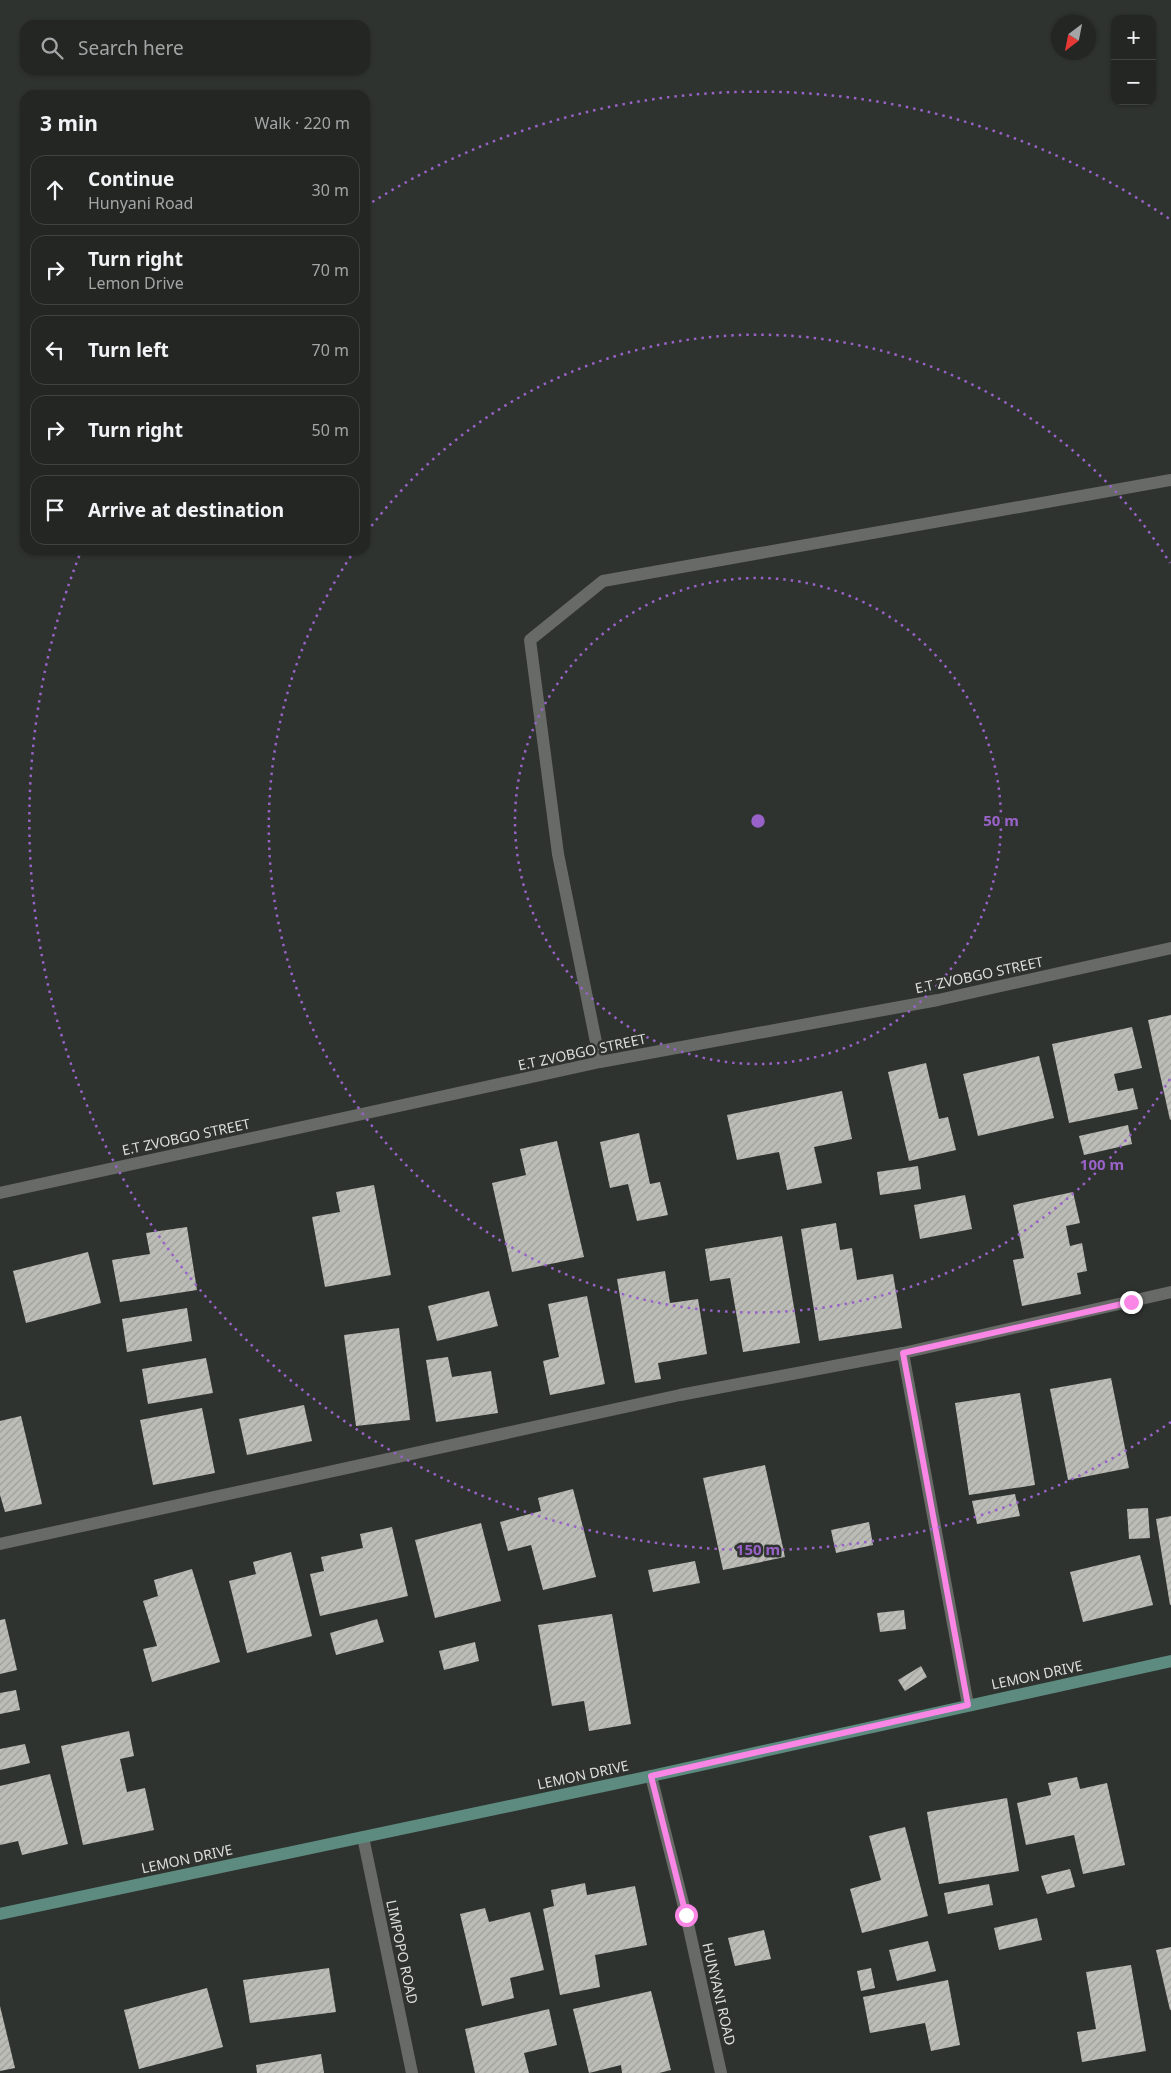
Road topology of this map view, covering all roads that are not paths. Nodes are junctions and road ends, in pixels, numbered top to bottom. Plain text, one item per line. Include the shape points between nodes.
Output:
1 (1171, 480) edge
2 (1171, 948) edge
3 (600, 1062) junction
4 (0, 1193) edge
5 (1171, 1292) edge
6 (903, 1353) junction
7 (0, 1544) edge
8 (1171, 1661) edge
9 (968, 1705) junction
10 (651, 1776) junction
11 (363, 1836) junction
12 (0, 1914) edge
13 (412, 2073) edge
14 (721, 2073) edge

1 - 3 street via 603,581 530,640 558,854
2 - 3 street, E.T ZVOBGO STREET via 938,1000
3 - 4 street, E.T ZVOBGO STREET
5 - 6 street
6 - 7 street via 680,1395
6 - 9 street
8 - 9 street, LEMON DRIVE
9 - 10 street, LEMON DRIVE
10 - 11 street, LEMON DRIVE
10 - 14 street, HUNYANI ROAD
11 - 12 street, LEMON DRIVE
11 - 13 street, LIMPOPO ROAD

